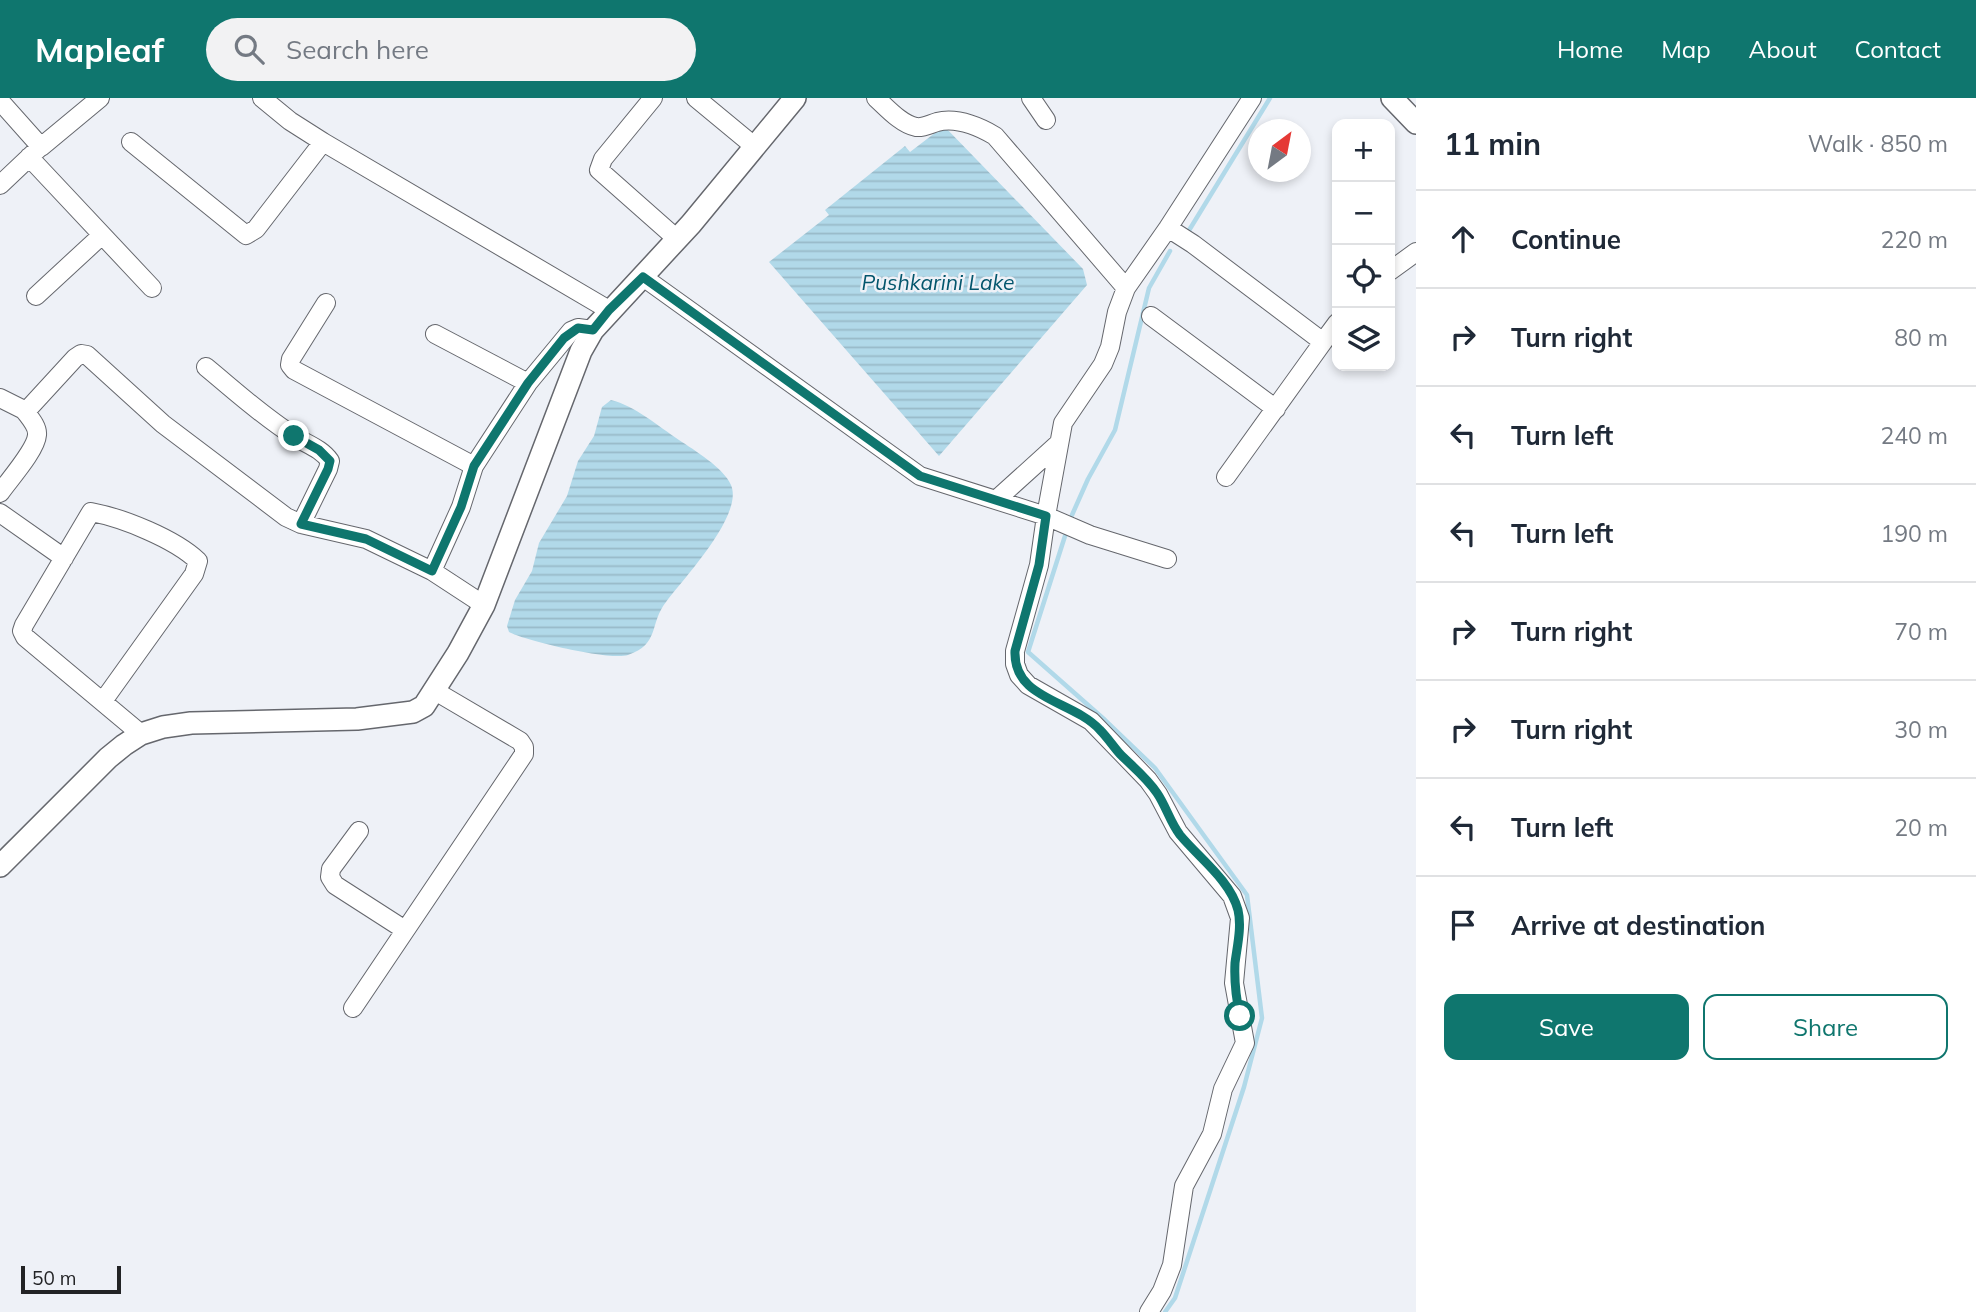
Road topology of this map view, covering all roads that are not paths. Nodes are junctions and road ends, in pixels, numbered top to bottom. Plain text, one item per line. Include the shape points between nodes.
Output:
1 (100, 98) edge
2 (262, 98) edge
3 (653, 98) edge
4 (696, 98) edge
5 (795, 98) edge
6 (876, 98) edge
7 (1031, 98) edge
8 (1252, 98) edge
9 (1392, 98) edge
10 (0, 101) edge
11 (1046, 120) dead end
12 (1416, 123) edge
13 (131, 142) dead end
14 (323, 142) junction
15 (754, 146) junction
16 (35, 152) junction
17 (0, 185) edge
18 (1168, 228) junction
19 (102, 235) junction
20 (677, 239) junction
21 (1416, 252) edge
22 (1395, 267) edge
23 (643, 277) junction
24 (152, 288) dead end
25 (1126, 288) junction
26 (36, 296) dead end
27 (326, 303) dead end
28 (609, 310) junction
29 (1151, 316) dead end
30 (593, 330) junction
31 (1332, 330) edge
32 (435, 334) dead end
33 (1323, 342) junction
34 (206, 366) dead end
35 (528, 383) junction
36 (0, 398) edge
37 (1276, 409) junction
38 (24, 410) junction
39 (1059, 443) junction
40 (474, 466) junction
41 (1226, 477) dead end
42 (0, 493) edge
43 (996, 500) junction
44 (0, 513) edge
45 (1046, 516) junction
46 (301, 524) junction
47 (64, 558) junction
48 (1167, 559) dead end
49 (432, 571) junction
50 (484, 605) junction
51 (435, 691) junction
52 (103, 701) junction
53 (141, 734) junction
54 (359, 831) dead end
55 (0, 866) edge
56 (405, 930) junction
57 (354, 1008) dead end
58 (1149, 1312) edge

1 - 16 street
2 - 14 street
3 - 20 street via 599,170
4 - 15 street
5 - 15 main road
6 - 25 street via 914,127 955,121 995,136
7 - 11 street
8 - 18 street
9 - 12 main road
10 - 16 street
13 - 14 street via 246,235 256,229
14 - 28 street
15 - 20 main road
16 - 17 street
16 - 19 street
18 - 25 street
18 - 33 street
19 - 24 street
19 - 26 street
20 - 23 main road
21 - 22 street
23 - 28 main road
23 - 43 street via 920,476
25 - 39 street via 1103,364 1071,408
27 - 40 street via 291,359 293,370
28 - 30 main road
29 - 37 street
30 - 35 street via 570,331
30 - 50 main road
31 - 33 street
32 - 35 street
33 - 37 street
34 - 46 street via 330,461
35 - 40 street
36 - 38 street
37 - 41 street
38 - 42 street via 37,435
38 - 46 street via 75,358 87,355 163,424
39 - 43 street
39 - 45 street
40 - 49 street
43 - 45 street
44 - 47 street
45 - 48 street
45 - 58 street via 1039,565 1015,651 1019,676 1044,696 1091,721 1148,780 1178,832 1232,896 1240,918 1234,983 1245,1043 1223,1089 1212,1134 1184,1186 1172,1265
46 - 49 street via 366,539
47 - 52 street via 22,631
47 - 52 street via 92,512 168,540 198,561 194,574
49 - 50 street
50 - 51 main road
51 - 53 main road via 413,712 357,719 191,723
51 - 56 street via 520,741 524,754
52 - 53 street
53 - 55 main road via 108,758
54 - 56 street via 330,877 335,885
56 - 57 street

